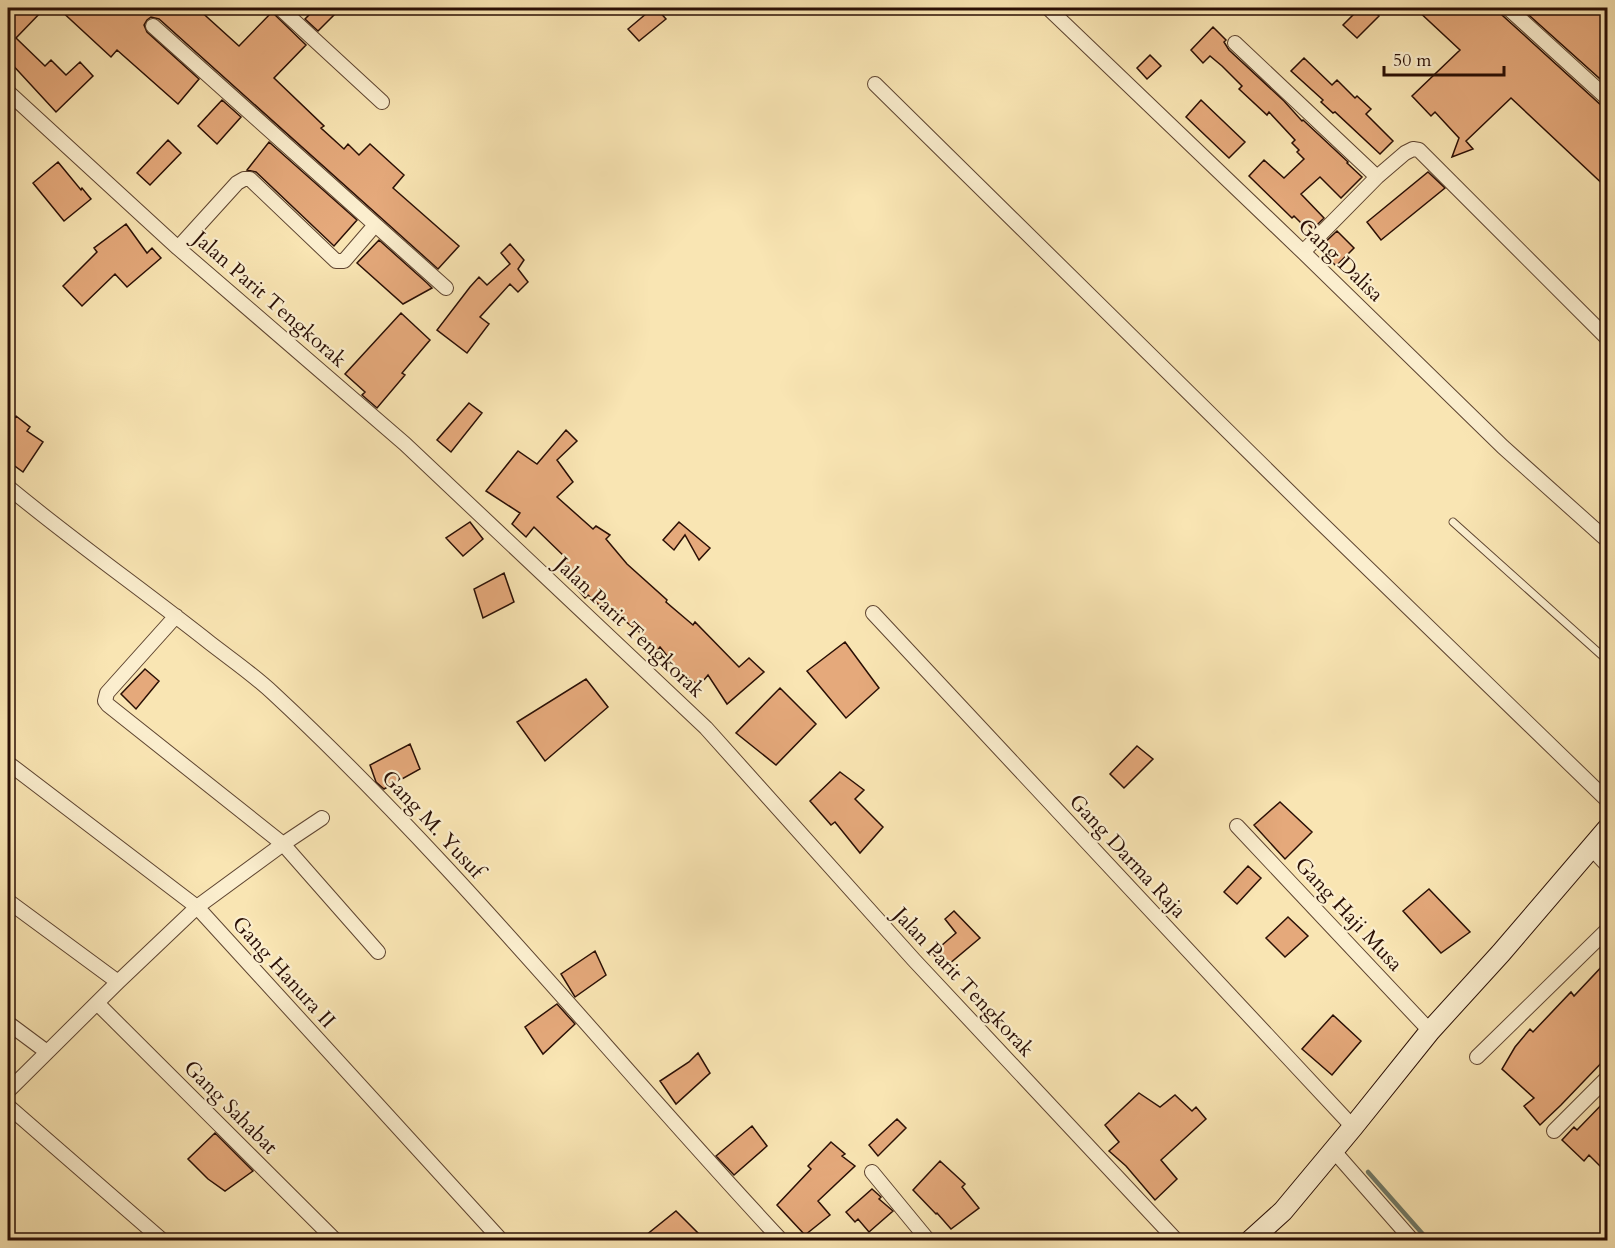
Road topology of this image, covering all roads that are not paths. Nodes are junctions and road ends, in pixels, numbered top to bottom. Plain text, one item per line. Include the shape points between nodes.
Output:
1 (280, 8) edge
2 (1048, 8) edge
3 (1508, 8) edge
4 (153, 26) dead end
5 (1235, 43) dead end
6 (875, 84) dead end
7 (8, 92) edge
8 (1608, 99) edge
9 (382, 102) dead end
10 (1377, 177) junction
11 (375, 225) junction
12 (178, 248) junction
13 (1303, 252) junction
14 (446, 288) dead end
15 (1608, 339) edge
16 (8, 487) edge
17 (1453, 522) dead end
18 (1608, 541) edge
19 (873, 612) dead end
20 (176, 616) junction
21 (1608, 662) edge
22 (8, 763) edge
23 (1608, 801) edge
24 (322, 818) dead end
25 (1237, 826) dead end
26 (1608, 828) edge
27 (283, 844) junction
28 (1591, 848) junction
29 (1608, 866) edge
30 (8, 901) edge
31 (197, 907) junction
32 (1608, 929) edge
33 (378, 952) dead end
34 (118, 982) junction
35 (97, 1003) junction
36 (8, 1023) edge
37 (1430, 1031) junction
38 (47, 1052) junction
39 (1477, 1057) dead end
40 (1608, 1077) edge
41 (8, 1091) edge
42 (8, 1106) edge
43 (1353, 1127) junction
44 (1554, 1131) dead end
45 (1333, 1150) junction
46 (872, 1172) dead end
47 (162, 1240) edge
48 (335, 1240) edge
49 (501, 1240) edge
50 (781, 1240) edge
51 (928, 1240) edge
52 (1176, 1240) edge
53 (1251, 1240) edge
54 (1412, 1240) edge

1 - 9 street
2 - 13 street, Gang Dalisa
3 - 8 street
4 - 11 street
5 - 10 street
6 - 23 street
7 - 12 street, Jalan Parit Tengkorak
10 - 13 street
10 - 15 street via 1405,153 1419,150
11 - 12 street via 344,261 336,261 250,179 244,179
11 - 14 street
12 - 52 street, Jalan Parit Tengkorak via 405,444 706,728 914,960
13 - 18 street, Gang Dalisa via 1503,447
16 - 20 street, Gang M. Yusuf
17 - 21 lane
19 - 43 street, Gang Darma Raja
20 - 27 street via 107,693 105,701
20 - 50 street, Gang M. Yusuf via 271,691 363,780
22 - 31 street, Gang Hanura II
24 - 27 street
25 - 37 street, Gang Haji Musa
26 - 28 main road
27 - 31 street
27 - 33 street
28 - 29 street
28 - 37 main road
30 - 34 street
31 - 34 street
31 - 49 street, Gang Hanura II
32 - 39 street
34 - 35 street
35 - 38 street
35 - 48 street, Gang Sahabat
36 - 38 street
37 - 43 main road
38 - 41 street
40 - 44 street
42 - 47 street
43 - 45 main road
45 - 53 main road via 1283,1211
45 - 54 street
46 - 51 street

